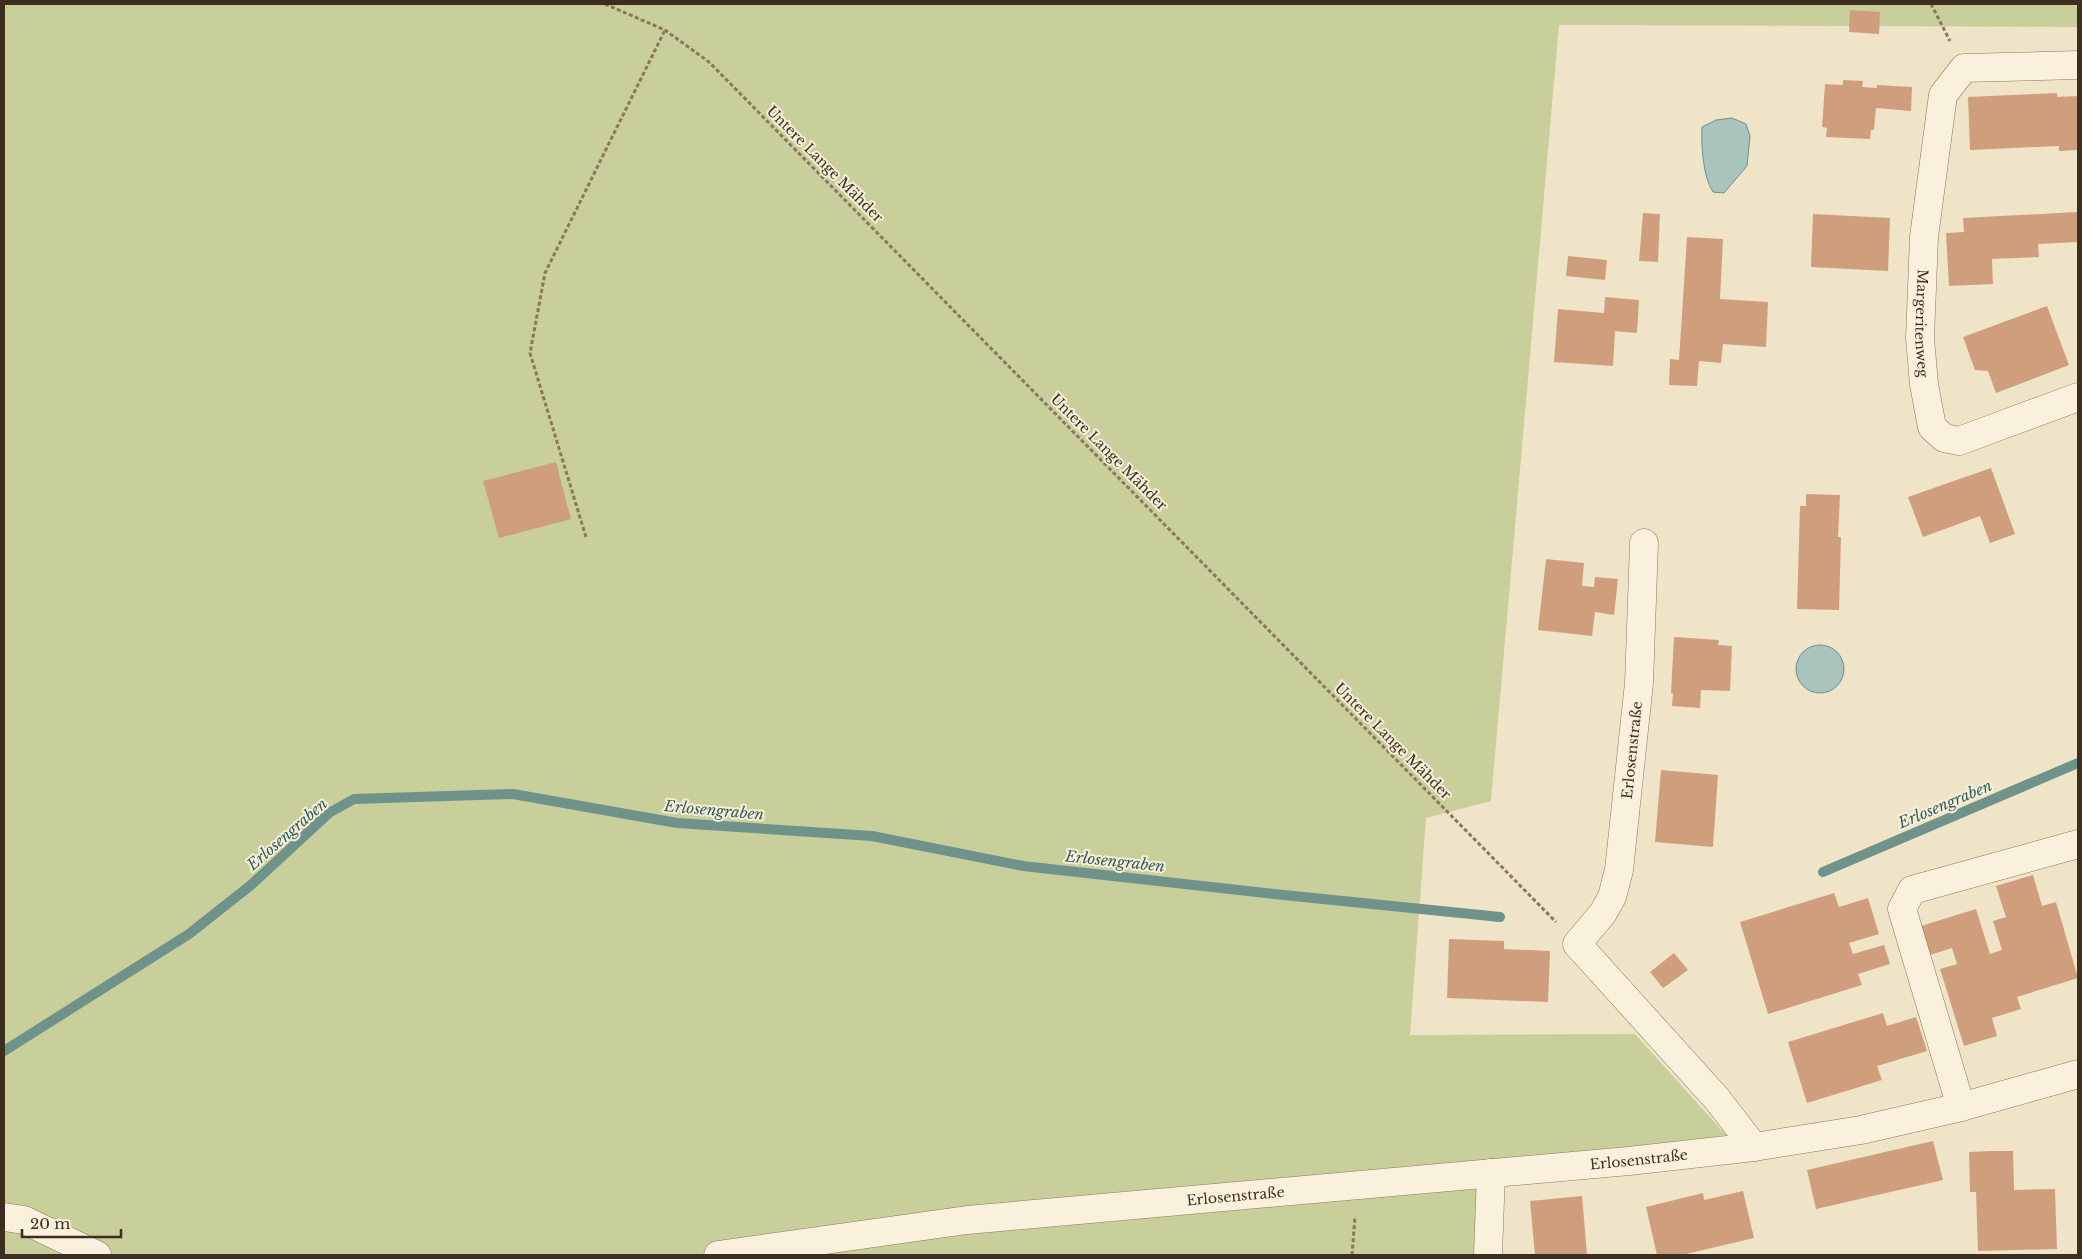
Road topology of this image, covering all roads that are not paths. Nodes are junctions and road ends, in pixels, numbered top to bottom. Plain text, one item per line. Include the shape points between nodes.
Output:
1 (2078, 66) edge
2 (2078, 397) edge
3 (1644, 543) dead end
4 (2078, 844) edge
5 (2078, 1074) edge
6 (1961, 1107) junction
7 (1754, 1146) junction
8 (1492, 1173) junction
9 (4, 1217) edge
10 (97, 1255) edge
11 (718, 1255) edge
12 (1488, 1255) edge

1 - 2 street, Margeritenweg via 1964,68 1943,95 1924,237 1920,338 1932,428 1944,438 1959,441
3 - 7 street, Erlosenstraße via 1639,684 1619,870 1612,897 1603,913 1577,944 1717,1099
4 - 6 street via 1912,890 1902,909
5 - 6 street, Erlosenstraße
6 - 7 street, Erlosenstraße via 1861,1130
7 - 8 street, Erlosenstraße
8 - 11 street, Erlosenstraße via 967,1220
8 - 12 street
9 - 10 street via 24,1220

